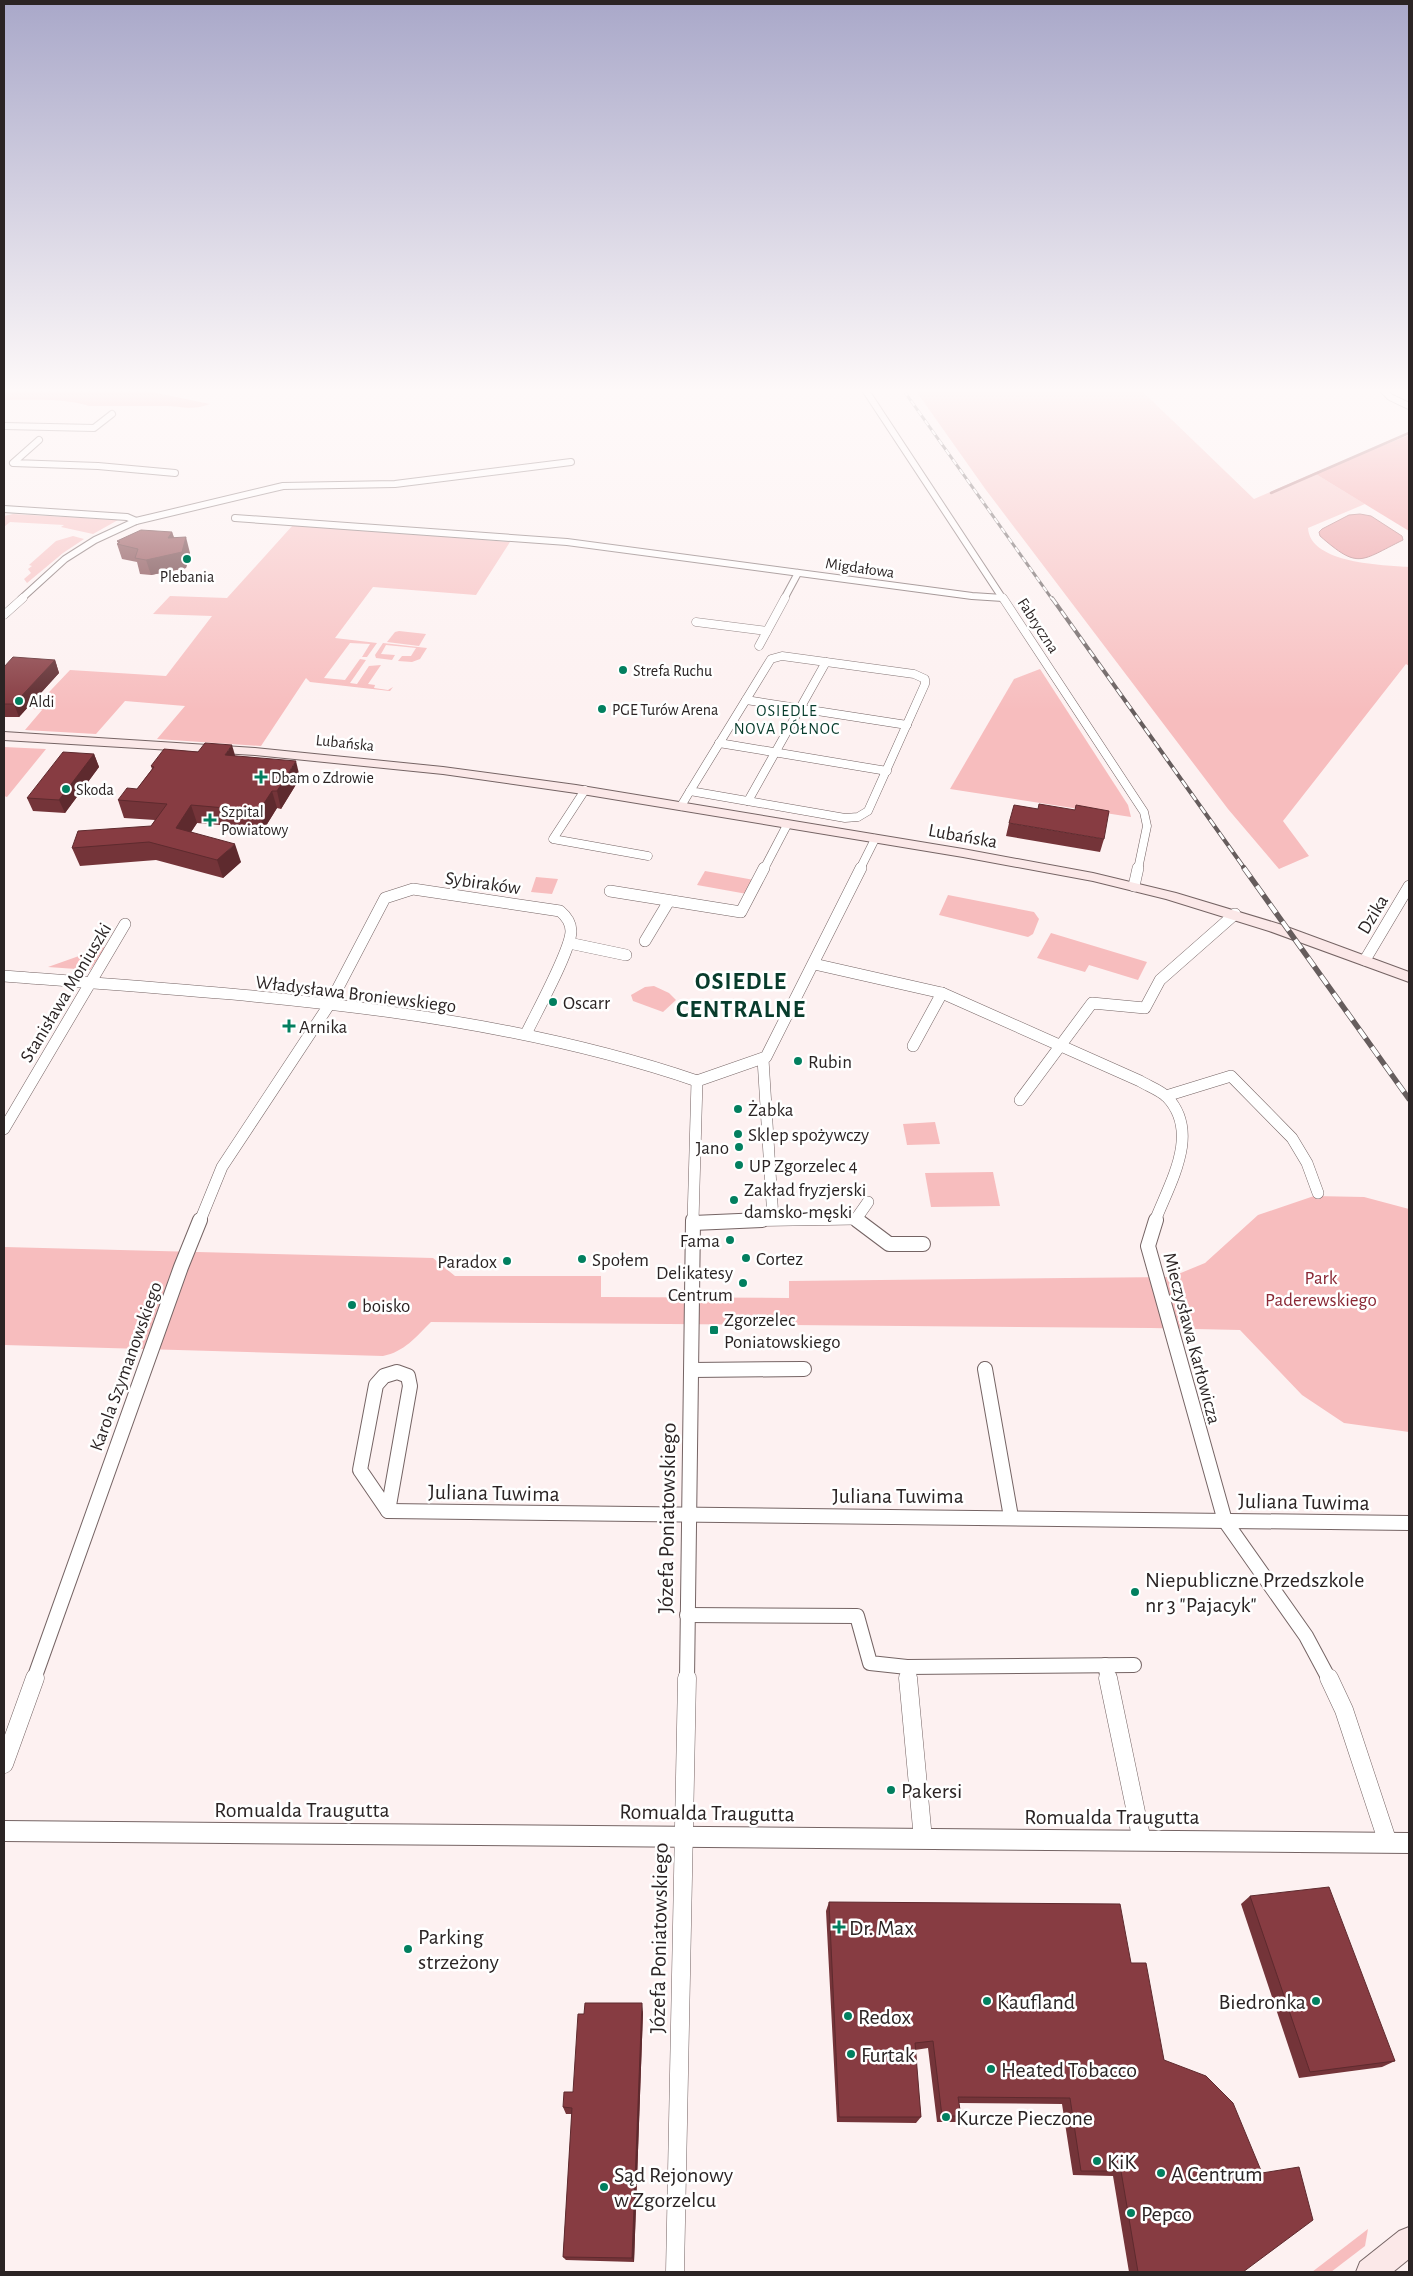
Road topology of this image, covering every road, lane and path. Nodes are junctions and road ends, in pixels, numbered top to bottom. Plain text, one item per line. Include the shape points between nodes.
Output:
1 (236, 497) edge
2 (935, 497) edge
3 (4, 509) edge
4 (235, 518) dead end
5 (136, 521) junction
6 (798, 573) junction
7 (1002, 598) junction
8 (4, 602) edge
9 (17, 602) junction
10 (4, 616) edge
11 (696, 622) dead end
12 (767, 631) junction
13 (759, 646) dead end
14 (826, 662) junction
15 (746, 700) junction
16 (800, 708) junction
17 (907, 725) junction
18 (4, 736) edge
19 (719, 743) junction
20 (775, 752) junction
21 (886, 771) junction
22 (585, 790) junction
23 (690, 791) junction
24 (748, 801) junction
25 (681, 806) junction
26 (786, 825) junction
27 (875, 839) junction
28 (648, 856) dead end
29 (1134, 886) junction
30 (1409, 886) edge
31 (610, 891) dead end
32 (669, 901) junction
33 (1235, 914) junction
34 (125, 924) dead end
35 (645, 941) dead end
36 (569, 943) junction
37 (626, 955) dead end
38 (1365, 960) junction
39 (814, 964) junction
40 (4, 976) edge
41 (1409, 976) edge
42 (91, 982) junction
43 (942, 993) junction
44 (329, 1004) junction
45 (526, 1034) junction
46 (1062, 1045) junction
47 (913, 1046) dead end
48 (763, 1059) junction
49 (698, 1081) junction
50 (1166, 1096) junction
51 (1020, 1100) dead end
52 (4, 1129) edge
53 (1318, 1193) dead end
54 (868, 1202) dead end
55 (774, 1219) junction
56 (856, 1220) junction
57 (693, 1223) junction
58 (923, 1244) dead end
59 (804, 1369) dead end
60 (985, 1369) dead end
61 (692, 1370) junction
62 (388, 1511) junction
63 (690, 1516) junction
64 (1011, 1517) junction
65 (1226, 1521) junction
66 (1409, 1523) edge
67 (687, 1615) junction
68 (1105, 1664) junction
69 (1134, 1665) dead end
70 (907, 1667) junction
71 (4, 1764) edge
72 (4, 1831) edge
73 (684, 1838) junction
74 (923, 1839) junction
75 (1142, 1841) junction
76 (1388, 1843) junction
77 (1409, 1843) edge
78 (1409, 2241) edge
79 (675, 2272) edge
80 (1370, 2272) edge

1 - 5 street
2 - 7 street, Fabryczna
3 - 5 street via 123,516
4 - 6 street, Migdałowa via 567,542
5 - 9 street via 95,540 65,559
6 - 7 street, Migdałowa
6 - 12 street
7 - 29 street, Fabryczna via 1144,812 1147,826
8 - 9 street
9 - 10 street
11 - 12 street
12 - 13 street
14 - 15 street via 782,656 769,660
14 - 16 street
14 - 17 street via 923,677 925,684
15 - 16 street
15 - 19 street
16 - 17 street
16 - 20 street
17 - 21 street
18 - 22 main road, Lubańska via 326,758
19 - 20 street
19 - 23 street
20 - 21 street
20 - 24 street
21 - 24 street via 868,811 858,817 844,818
22 - 25 main road, Lubańska
22 - 28 street via 553,838
23 - 24 street
23 - 25 street
25 - 26 main road, Lubańska
26 - 27 main road, Lubańska
26 - 32 street via 740,912
27 - 29 main road, Lubańska
27 - 39 street
29 - 33 main road, Lubańska
30 - 38 street, Dzika
31 - 32 street
32 - 35 street
33 - 38 main road, Lubańska
33 - 46 street via 1160,980 1145,1008 1092,1003
34 - 42 street, Stanisława Moniuszki
36 - 37 street
36 - 44 street, Sybiraków via 571,923 560,911 414,889 400,892 385,898
36 - 45 street, Sybiraków
38 - 41 main road, Lubańska
39 - 43 street, Mieczysława Karłowicza
39 - 48 street via 772,1048
40 - 42 street, Władysława Broniewskiego
42 - 44 street, Władysława Broniewskiego
42 - 52 street, Stanisława Moniuszki
43 - 46 street, Mieczysława Karłowicza
43 - 47 street
44 - 45 street, Władysława Broniewskiego
44 - 71 street, Karola Szymanowskiego via 222,1167 179,1271
45 - 49 street, Władysława Broniewskiego
46 - 50 street, Mieczysława Karłowicza
46 - 51 street
48 - 49 street
48 - 55 street
49 - 57 street, Józefa Poniatowskiego
50 - 53 street via 1231,1076 1292,1138 1307,1163
50 - 65 street, Mieczysława Karłowicza via 1180,1116 1182,1149 1148,1246
54 - 56 street
55 - 56 street
55 - 57 street
56 - 58 street via 889,1244
57 - 61 street, Józefa Poniatowskiego
59 - 61 street
60 - 64 street
61 - 63 street, Józefa Poniatowskiego
62 - 62 street via 410,1386 408,1376 396,1372 384,1376 376,1385 360,1470
62 - 63 street, Juliana Tuwima
63 - 64 street, Juliana Tuwima
63 - 67 street, Józefa Poniatowskiego
64 - 65 street, Juliana Tuwima
65 - 66 street, Juliana Tuwima
65 - 76 street, Mieczysława Karłowicza via 1306,1636 1325,1670 1344,1710
67 - 70 street via 857,1616 870,1663
67 - 73 street, Józefa Poniatowskiego
68 - 69 street
68 - 70 street
68 - 75 street
70 - 74 street
72 - 73 street, Romualda Traugutta
73 - 74 street, Romualda Traugutta
73 - 79 street, Józefa Poniatowskiego
74 - 75 street, Romualda Traugutta
75 - 76 street, Romualda Traugutta
76 - 77 street, Romualda Traugutta
78 - 80 main road

